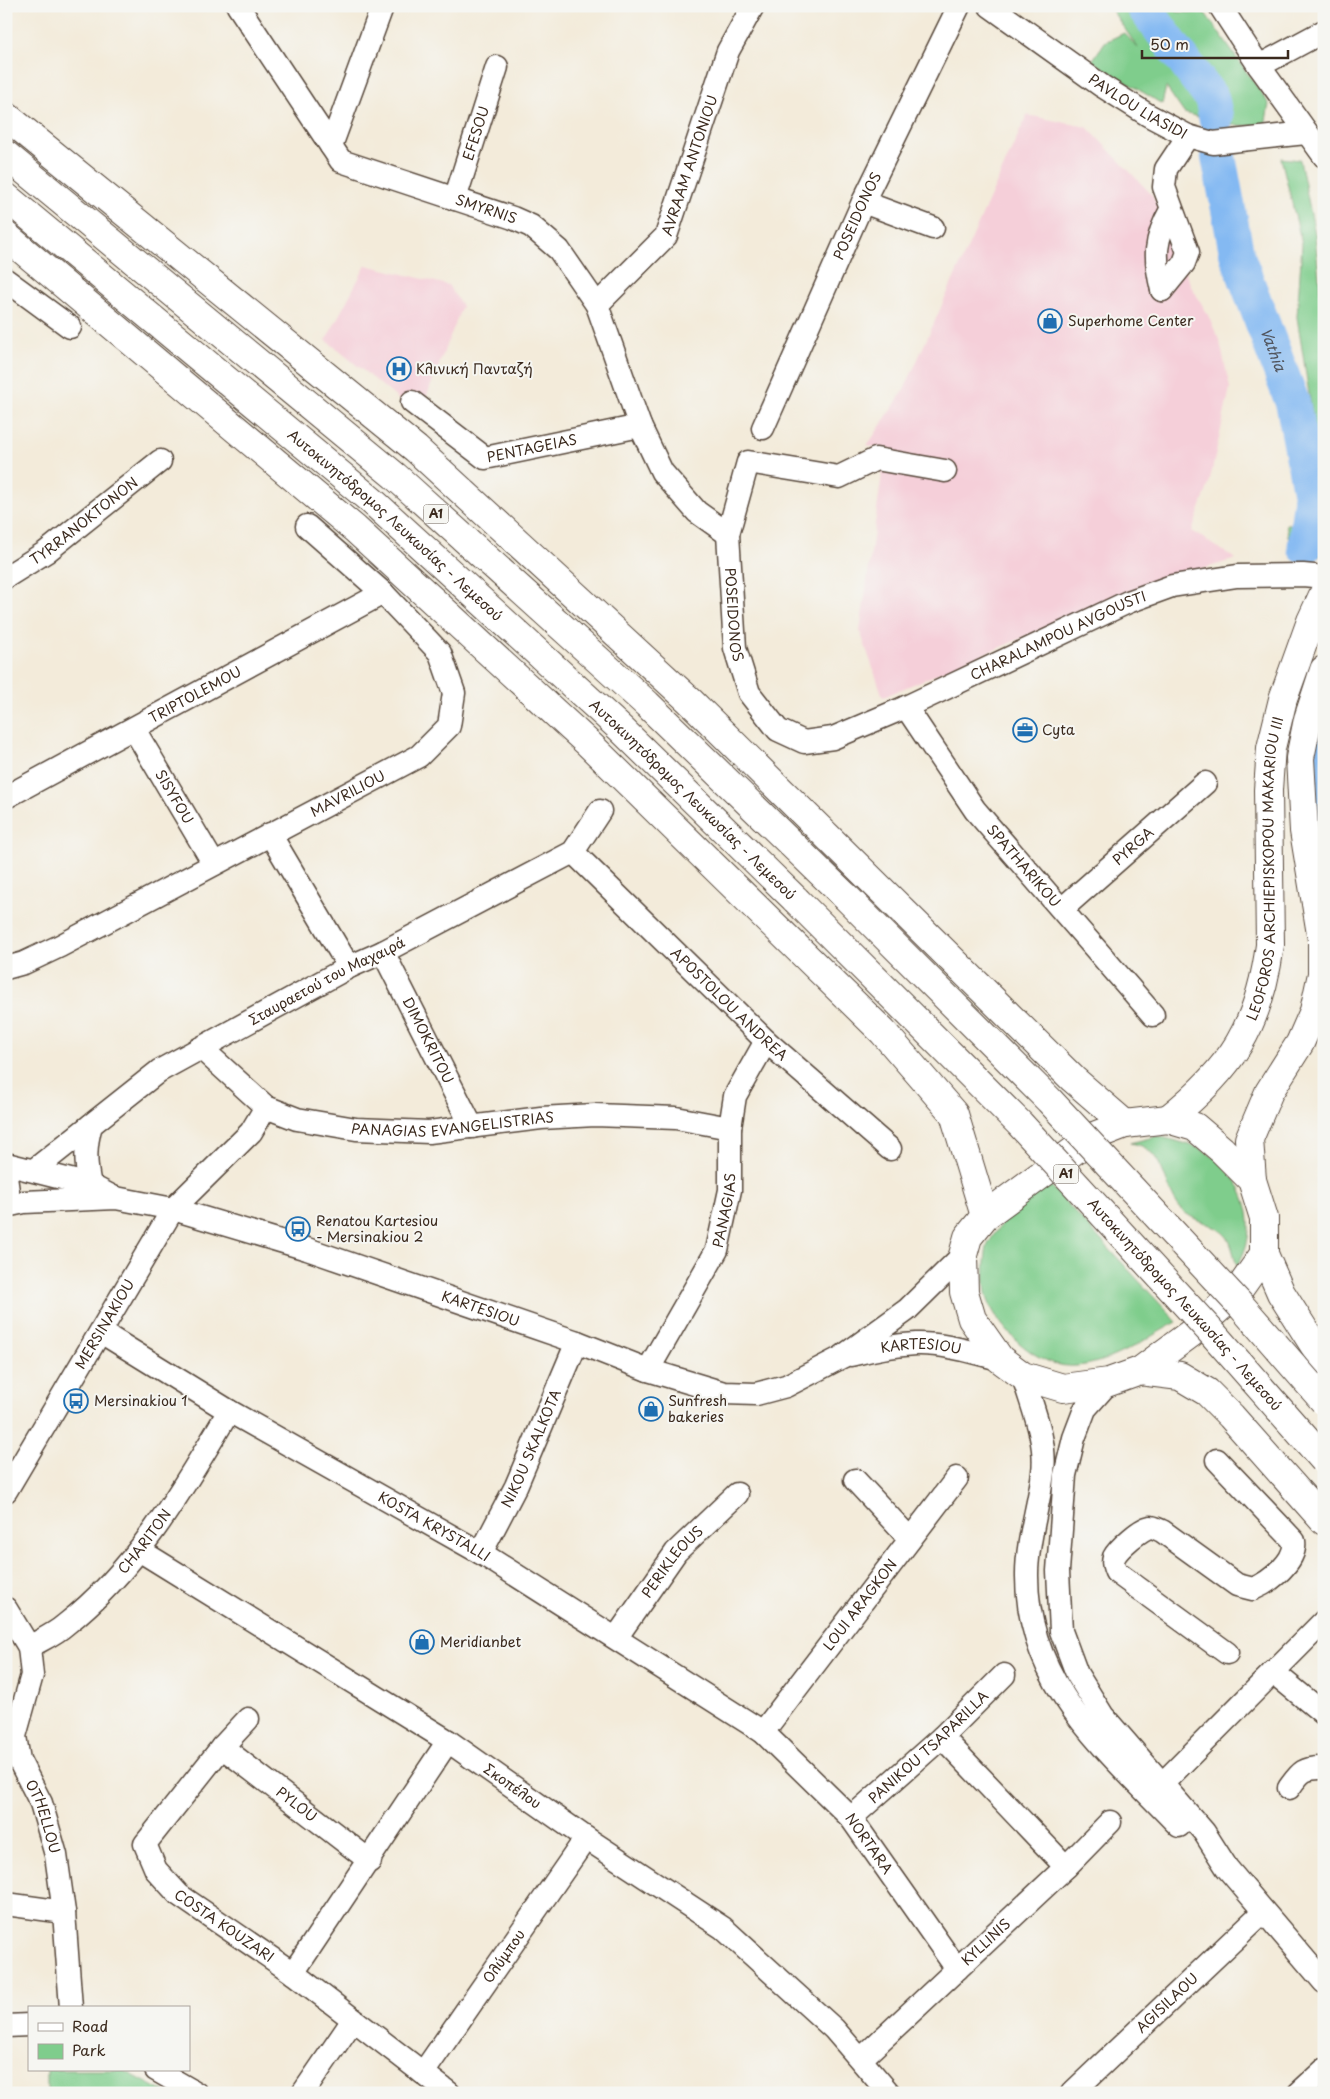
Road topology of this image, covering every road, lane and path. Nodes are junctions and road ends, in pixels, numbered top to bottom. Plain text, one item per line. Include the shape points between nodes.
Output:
1 (238, 6) edge
2 (753, 6) edge
3 (959, 6) edge
4 (990, 6) edge
5 (1220, 6) edge
6 (381, 10) dead end
7 (1324, 32) edge
8 (1259, 66) junction
9 (497, 67) dead end
10 (6, 116) edge
11 (1306, 133) junction
12 (1188, 136) junction
13 (336, 153) junction
14 (6, 155) edge
15 (1324, 156) edge
16 (6, 197) edge
17 (455, 199) junction
18 (863, 202) junction
19 (1171, 210) dead end
20 (933, 228) dead end
21 (6, 236) edge
22 (6, 280) edge
23 (597, 305) junction
24 (70, 327) dead end
25 (412, 402) dead end
26 (640, 426) junction
27 (763, 428) dead end
28 (160, 461) dead end
29 (945, 471) dead end
30 (307, 526) dead end
31 (728, 534) junction
32 (6, 577) edge
33 (1324, 577) edge
34 (383, 593) junction
35 (1324, 593) edge
36 (1324, 670) edge
37 (906, 707) junction
38 (134, 728) junction
39 (804, 742) joint
40 (1205, 783) dead end
41 (6, 797) edge
42 (600, 811) dead end
43 (270, 834) junction
44 (573, 852) junction
45 (214, 864) junction
46 (1062, 909) junction
47 (383, 952) junction
48 (349, 967) junction
49 (6, 968) edge
50 (1153, 1015) dead end
51 (766, 1041) junction
52 (201, 1048) junction
53 (266, 1108) junction
54 (1168, 1119) junction
55 (1125, 1124) junction
56 (91, 1125) junction
57 (472, 1127) junction
58 (730, 1128) junction
59 (890, 1149) dead end
60 (6, 1164) edge
61 (34, 1170) junction
62 (6, 1177) edge
63 (1252, 1180) junction
64 (90, 1185) junction
65 (6, 1198) edge
66 (116, 1198) junction
67 (6, 1206) edge
68 (173, 1209) junction
69 (985, 1216) junction
70 (1264, 1254) junction
71 (963, 1255) junction
72 (101, 1332) junction
73 (577, 1342) junction
74 (842, 1357) junction
75 (1000, 1359) junction
76 (1324, 1361) edge
77 (648, 1370) junction
78 (1140, 1371) junction
79 (1023, 1376) junction
80 (1109, 1382) junction
81 (1324, 1402) edge
82 (229, 1411) junction
83 (1217, 1460) dead end
84 (1324, 1460) edge
85 (958, 1478) dead end
86 (855, 1480) dead end
87 (6, 1491) edge
88 (737, 1494) dead end
89 (1324, 1521) edge
90 (910, 1538) junction
91 (139, 1550) junction
92 (481, 1553) junction
93 (6, 1609) edge
94 (1324, 1621) edge
95 (616, 1638) junction
96 (29, 1647) junction
97 (1227, 1653) dead end
98 (1273, 1672) junction
99 (1004, 1676) dead end
100 (1324, 1714) edge
101 (248, 1718) dead end
102 (763, 1732) junction
103 (942, 1737) junction
104 (448, 1741) junction
105 (222, 1747) junction
106 (1324, 1768) edge
107 (1162, 1784) junction
108 (1289, 1788) dead end
109 (851, 1818) junction
110 (1110, 1822) dead end
111 (586, 1838) junction
112 (370, 1861) junction
113 (1066, 1867) junction
114 (1227, 1868) junction
115 (6, 1904) edge
116 (64, 1912) junction
117 (1262, 1912) junction
118 (956, 1969) junction
119 (293, 1973) junction
120 (1324, 1982) edge
121 (71, 2006) edge
122 (353, 2020) junction
123 (28, 2025) edge
124 (6, 2026) edge
125 (861, 2059) junction
126 (1324, 2070) edge
127 (159, 2072) edge
128 (423, 2073) junction
129 (196, 2093) edge
130 (303, 2093) edge
131 (449, 2093) edge
132 (889, 2093) edge
133 (1072, 2093) edge
134 (1299, 2093) edge

1 - 13 street
2 - 23 street, AVRAAM ANTONIOU via 728,51 666,236
3 - 18 street, POSEIDONOS
4 - 12 street, PAVLOU LIASIDI via 1102,86
5 - 8 street
6 - 13 street
7 - 8 street
8 - 11 street
9 - 17 street, EFESOU
10 - 55 main road via 416,449 690,701 1074,1079
11 - 12 street, PAVLOU LIASIDI via 1212,143
11 - 15 street
12 - 19 street via 1166,169 1164,187
13 - 17 street, SMYRNIS
14 - 81 main road, A1, bridge via 395,476 647,704 846,896 1049,1100 1243,1308
16 - 84 main road, Αυτοκινητόδρομος Λευκωσίας - Λεμεσού / A1, bridge via 372,502 621,729 1020,1124
17 - 23 street, SMYRNIS via 513,218 546,237 559,250
18 - 20 street
18 - 27 street, POSEIDONOS
21 - 69 main road via 355,529 589,744 883,1032 954,1114
22 - 24 street
23 - 26 street, SMYRNIS
25 - 26 street, PENTAGEIAS via 485,458
26 - 31 street, SMYRNIS via 662,472 697,512
28 - 32 street, TYRRANOKTONON via 46,552
29 - 31 street, POSEIDONOS via 876,459 839,477 748,462
30 - 34 street, MAVRILIOU
31 - 39 street, POSEIDONOS via 735,648 749,693 778,730
33 - 37 street, CHARALAMPOU AVGOUSTI via 1303,574 1237,576 1172,586 1128,602
34 - 38 street, TRIPTOLEMOU
34 - 43 street, MAVRILIOU via 440,653 454,693 448,726 419,756
35 - 54 main road, LEOFOROS ARCHIEPISKOPOU MAKARIOU III via 1283,699 1271,748 1268,790 1270,945 1267,970 1240,1043 1220,1073
36 - 63 main road, LEOFOROS ARCHIEPISKOPOU MAKARIOU III via 1308,719 1300,758 1304,831 1322,940 1322,974 1314,1011 1300,1043 1269,1092 1249,1139
37 - 39 street, CHARALAMPOU AVGOUSTI via 833,738
37 - 46 street, SPATHARIKOU via 975,810
38 - 41 street, TRIPTOLEMOU
38 - 45 street, SISYFOU
40 - 46 street, PYRGA
42 - 44 street
43 - 45 street, MAVRILIOU
43 - 48 street
44 - 47 street, Σταυραετού του Μαχαιρά
44 - 51 street, APOSTOLOU ANDREA
45 - 49 street, MAVRILIOU via 60,946
46 - 50 street, SPATHARIKOU
47 - 48 street, Σταυραετού του Μαχαιρά
47 - 57 street, DIMOKRITOU
48 - 52 street, Σταυραετού του Μαχαιρά
51 - 58 street, PANAGIAS via 735,1096
51 - 59 street, APOSTOLOU ANDREA
52 - 53 street, PANAGIAS EVANGELISTRIAS
52 - 56 street, Σταυραετού του Μαχαιρά via 159,1070
53 - 57 street, PANAGIAS EVANGELISTRIAS via 297,1119 356,1129 429,1132
53 - 68 street, MERSINAKIOU via 251,1132
54 - 55 main road
54 - 63 main road via 1195,1126
55 - 69 main road via 1094,1136
56 - 61 street, Σταυραετού του Μαχαιρά
56 - 64 street via 85,1166
57 - 58 street, PANAGIAS EVANGELISTRIAS via 595,1115 676,1118
58 - 77 street, PANAGIAS via 730,1190 718,1250
60 - 61 street, KARTESIOU
61 - 64 street, KARTESIOU
62 - 65 street
63 - 70 main road via 1264,1218
64 - 66 street, KARTESIOU
66 - 67 street, KARTESIOU via 24,1202
66 - 68 street, KARTESIOU
68 - 72 street, MERSINAKIOU
68 - 73 street, KARTESIOU via 306,1249
69 - 71 main road via 968,1236
70 - 76 main road via 1281,1293
70 - 78 main road via 1238,1291 1190,1334
71 - 74 street, KARTESIOU via 907,1310
71 - 75 main road via 964,1292 972,1318
72 - 82 street, KOSTA KRYSTALLI
72 - 87 street, MERSINAKIOU
73 - 77 street, KARTESIOU
73 - 92 street, NIKOU SKALKOTA via 516,1486
74 - 75 street, KARTESIOU via 918,1344
74 - 77 street, KARTESIOU via 786,1386 756,1394 724,1393
75 - 79 main road
78 - 80 main road
78 - 89 main road via 1180,1376 1207,1392
79 - 80 main road via 1063,1388
79 - 114 street via 1041,1436 1043,1471 1027,1573 1032,1626 1051,1678 1084,1725 1195,1842
80 - 107 street via 1085,1409 1065,1475 1058,1571 1061,1631 1077,1674 1103,1716
82 - 91 street, CHARITON via 191,1475
82 - 92 street, KOSTA KRYSTALLI
83 - 97 street via 1294,1541 1296,1548 1285,1565 1254,1590 1237,1585 1162,1531 1151,1527 1141,1530 1124,1546 1114,1556 1113,1563 1116,1572
85 - 90 street, LOUI ARAGKON
86 - 90 street
88 - 95 street, PERIKLEOUS via 676,1552
90 - 102 street, LOUI ARAGKON
91 - 96 street, CHARITON via 86,1607 64,1626
91 - 104 street, Σκοπέλου
92 - 95 street, KOSTA KRYSTALLI
93 - 96 street, OTHELLOU
94 - 98 street
95 - 102 street, KOSTA KRYSTALLI
96 - 116 street, OTHELLOU via 32,1674 15,1736 19,1760 41,1803 56,1855
98 - 100 street
98 - 107 street
99 - 103 street, PANIKOU TSAPARILLA
101 - 105 street, COSTA KOUZARI
102 - 109 street, NORTARA
103 - 109 street, PANIKOU TSAPARILLA
103 - 113 street
104 - 111 street, Σκοπέλου
104 - 112 street
105 - 112 street, PYLOU
105 - 119 street, COSTA KOUZARI via 144,1844 156,1870 179,1895
106 - 108 street via 1311,1767 1299,1774
107 - 114 street via 1204,1832
109 - 118 street, NORTARA
110 - 113 street, KYLLINIS
111 - 125 street, Σκοπέλου via 723,1928 834,2029
111 - 128 street, Ολύμπου
112 - 119 street
113 - 118 street, KYLLINIS
114 - 117 street
115 - 116 street
116 - 121 street, OTHELLOU
117 - 120 street
117 - 133 street, AGISILAOU
118 - 125 street, KYLLINIS
119 - 122 street, COSTA KOUZARI
122 - 128 street, COSTA KOUZARI
122 - 130 street
123 - 124 street
125 - 132 street, Σκοπέλου
126 - 134 street
127 - 129 street
128 - 131 street, COSTA KOUZARI

